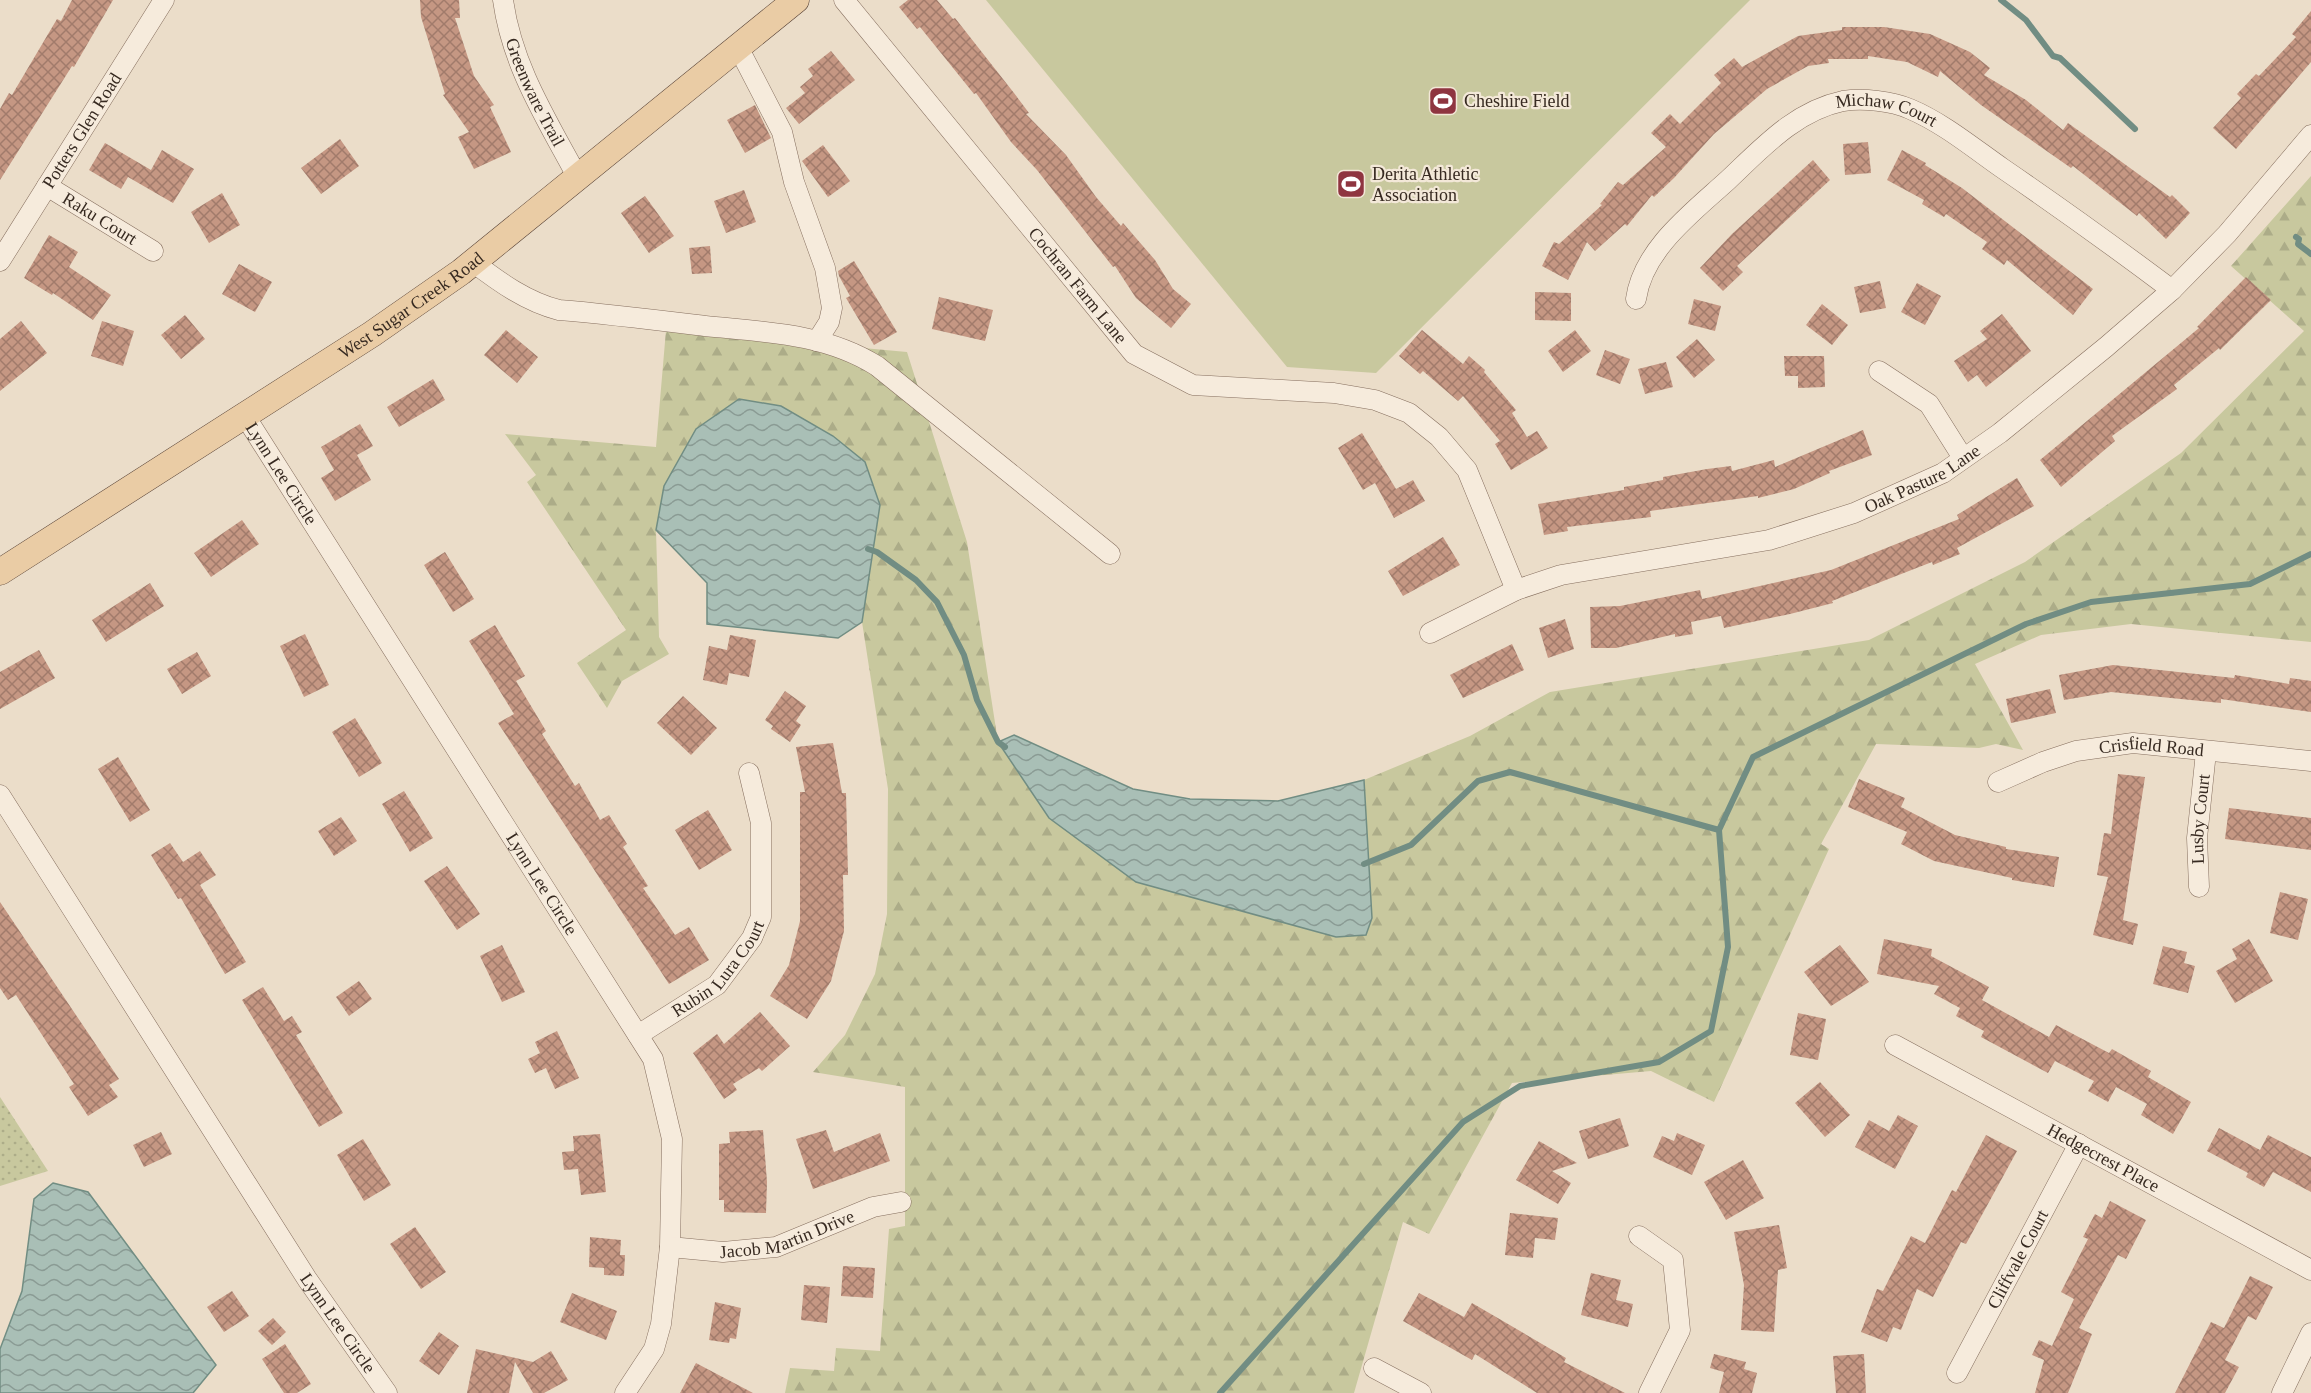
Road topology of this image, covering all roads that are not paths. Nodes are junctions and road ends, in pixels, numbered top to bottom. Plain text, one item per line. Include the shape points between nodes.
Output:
1 (164, 0) edge
2 (503, 0) edge
3 (796, 0) edge
4 (844, 0) edge
5 (738, 46) junction
6 (2311, 135) edge
7 (578, 178) junction
8 (47, 186) junction
9 (153, 251) dead end
10 (0, 261) edge
11 (474, 262) junction
12 (2172, 290) junction
13 (1636, 299) dead end
14 (817, 341) junction
15 (1879, 371) dead end
16 (244, 416) junction
17 (1963, 458) junction
18 (1110, 554) dead end
19 (0, 572) edge
20 (1516, 590) junction
21 (1430, 633) dead end
22 (2206, 752) junction
23 (2311, 761) edge
24 (749, 773) dead end
25 (1998, 782) dead end
26 (0, 795) edge
27 (2199, 887) dead end
28 (638, 1035) junction
29 (1895, 1045) dead end
30 (2079, 1144) junction
31 (901, 1202) dead end
32 (1639, 1236) dead end
33 (670, 1248) junction
34 (2311, 1270) edge
35 (2311, 1333) edge
36 (1374, 1368) dead end
37 (1957, 1373) dead end
38 (387, 1393) edge
39 (625, 1393) edge
40 (1421, 1393) edge
41 (1649, 1393) edge
42 (2282, 1393) edge

1 - 8 street, Potters Glen Road
2 - 7 street, Greenware Trail via 507,33 520,68
3 - 5 main road, West Sugar Creek Road
4 - 20 street, Cochran Farm Lane via 1134,354 1193,385 1334,393 1374,400 1409,413 1439,437 1467,470
5 - 7 main road, West Sugar Creek Road
5 - 14 street via 782,132 794,182 825,268 832,308 829,322
6 - 12 street, Oak Pasture Lane via 2228,234
7 - 11 main road, West Sugar Creek Road
8 - 9 street, Raku Court
8 - 10 street, Potters Glen Road
11 - 14 street via 498,281 559,310
11 - 16 main road, West Sugar Creek Road via 372,334
12 - 13 street, Michaw Court via 1933,120 1907,107 1880,101 1844,101 1810,111 1777,134 1690,215 1649,261 1638,281
12 - 17 street, Oak Pasture Lane via 2000,433
14 - 18 street via 859,355 877,366
15 - 17 street via 1929,404
16 - 19 main road, West Sugar Creek Road
16 - 28 street, Lynn Lee Circle
17 - 20 street, Oak Pasture Lane via 1943,473 1854,513 1769,540 1571,573
20 - 21 street, Oak Pasture Lane
22 - 23 street, Crisfield Road
22 - 25 street, Crisfield Road via 2133,743 2108,746 2076,751
22 - 27 street, Lusby Court via 2197,838
24 - 28 street, Rubin Lura Court via 761,823 761,917 752,938 717,985
26 - 38 street, Lynn Lee Circle via 307,1279
28 - 33 street, Lynn Lee Circle via 653,1059 672,1139
29 - 30 street, Hedgecrest Place
30 - 34 street, Hedgecrest Place
30 - 37 street, Cliffvale Court
31 - 33 street, Jacob Martin Drive via 873,1207 776,1247 723,1252
32 - 41 street via 1673,1260 1680,1330
33 - 39 street, Lynn Lee Circle via 661,1324 654,1349
35 - 42 street
36 - 40 street

